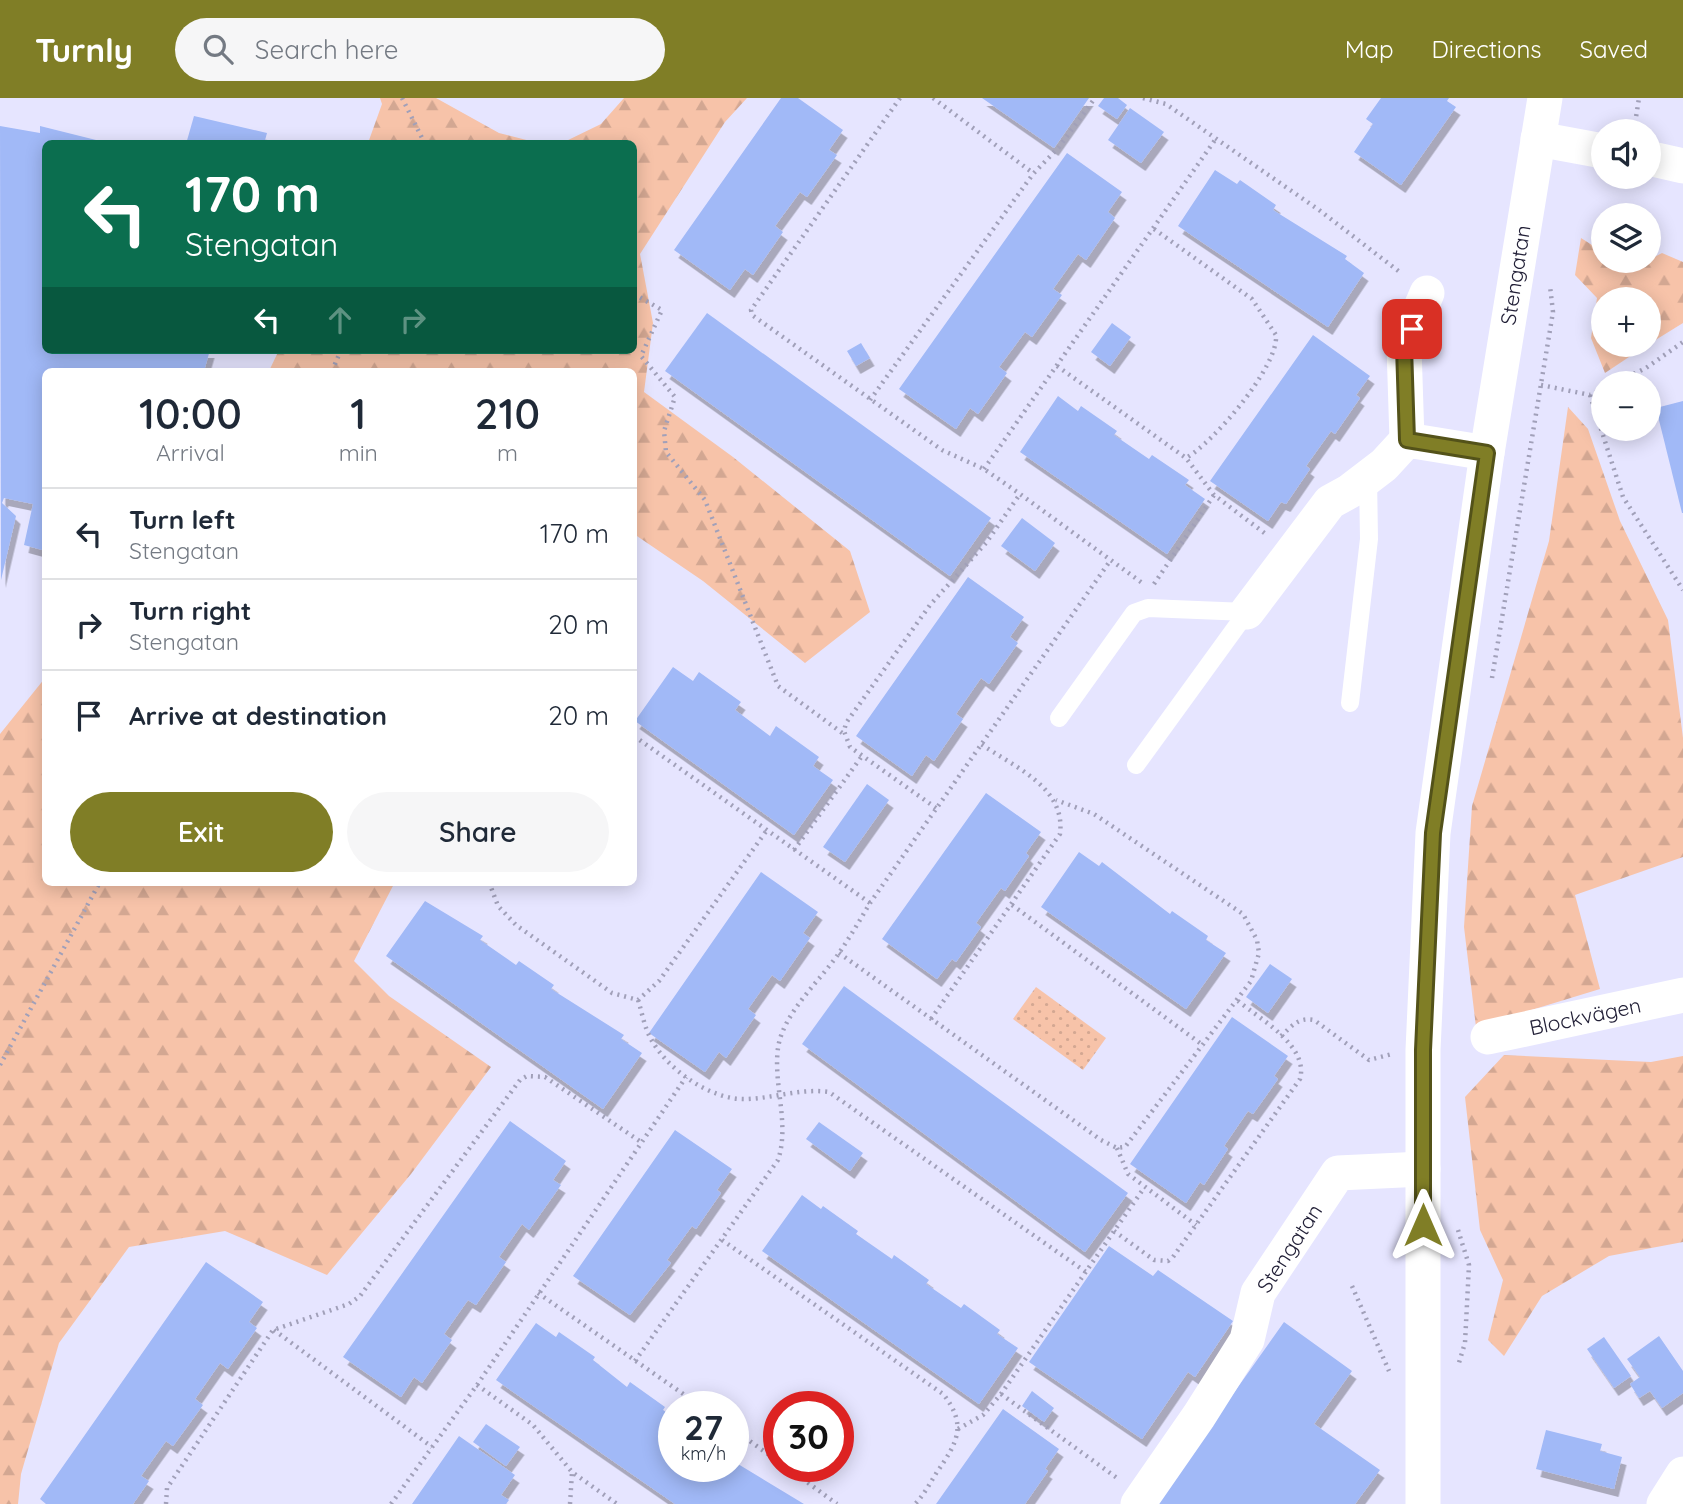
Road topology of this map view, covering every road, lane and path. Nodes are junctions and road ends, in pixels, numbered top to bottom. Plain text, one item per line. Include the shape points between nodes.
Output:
1 (402, 98) edge
2 (900, 98) edge
3 (933, 98) edge
4 (1095, 98) edge
5 (1143, 98) edge
6 (1170, 98) edge
7 (1545, 98) edge
8 (1639, 98) edge
9 (1166, 104) junction
10 (1636, 119) edge
11 (1538, 139) junction
12 (423, 140) edge
13 (1215, 140) junction
14 (1591, 148) edge
15 (1661, 161) edge
16 (1683, 166) edge
17 (1033, 174) junction
18 (1154, 229) junction
19 (1548, 272) dead end
20 (1427, 293) joint
21 (637, 296) edge
22 (1683, 342) edge
23 (1057, 366) junction
24 (1640, 371) edge
25 (1541, 385) junction
26 (1590, 395) joint
27 (870, 400) junction
28 (1407, 440) junction
29 (1487, 453) junction
30 (1186, 458) junction
31 (984, 469) junction
32 (1368, 477) junction
33 (1020, 494) junction
34 (1214, 495) junction
35 (1290, 552) junction
36 (1110, 561) junction
37 (1683, 590) edge
38 (1247, 612) junction
39 (1490, 687) dead end
40 (1350, 703) dead end
41 (1059, 718) dead end
42 (845, 735) junction
43 (637, 738) edge
44 (981, 744) junction
45 (862, 756) junction
46 (1136, 765) dead end
47 (1056, 800) junction
48 (936, 808) junction
49 (767, 830) junction
50 (794, 850) junction
51 (98, 886) edge
52 (491, 886) edge
53 (870, 903) junction
54 (1012, 905) junction
55 (839, 953) junction
56 (1683, 995) edge
57 (638, 1000) junction
58 (1238, 1001) junction
59 (931, 1019) junction
60 (1281, 1035) junction
61 (1488, 1037) dead end
62 (1204, 1046) junction
63 (1399, 1050) dead end
64 (0, 1065) edge
65 (686, 1076) junction
66 (778, 1095) junction
67 (641, 1142) junction
68 (1118, 1148) junction
69 (1423, 1169) junction
70 (1144, 1188) junction
71 (1456, 1221) dead end
72 (1196, 1225) junction
73 (1114, 1231) junction
74 (722, 1240) junction
75 (1086, 1272) junction
76 (1352, 1286) dead end
77 (538, 1293) junction
78 (273, 1330) junction
79 (635, 1360) junction
80 (1455, 1377) dead end
81 (1394, 1382) dead end
82 (477, 1385) junction
83 (679, 1391) edge
84 (1001, 1394) junction
85 (958, 1429) junction
86 (432, 1447) junction
87 (572, 1472) junction
88 (1683, 1474) edge
89 (807, 1482) edge
90 (1140, 1500) edge
91 (166, 1504) edge
92 (391, 1504) edge
93 (570, 1504) edge
94 (617, 1504) edge
95 (837, 1504) edge
96 (915, 1504) edge
97 (1423, 1504) edge
98 (1664, 1504) edge

1 - 12 path
2 - 27 path via 751,310
3 - 17 path
4 - 17 path
5 - 9 path
6 - 9 path
7 - 11 street, Stengatan
8 - 10 path
9 - 13 path
11 - 14 street
11 - 29 street, Stengatan
13 - 18 path
13 - 20 path via 1320,210
15 - 16 street
17 - 27 path
18 - 23 path
18 - 30 path via 1252,299 1276,335 1270,361 1224,426 1202,450
19 - 25 path via 1553,312
20 - 28 street via 1404,347
21 - 42 path via 662,310 641,356 675,397 664,431 666,452 705,500 778,686
22 - 24 path
23 - 30 path
23 - 31 path
25 - 26 path
25 - 39 path
26 - 37 path via 1623,497
27 - 31 path via 942,450
28 - 29 street
28 - 32 street
29 - 69 street, Stengatan via 1433,833 1423,1037
30 - 34 path
31 - 33 path
32 - 35 street via 1330,502
32 - 40 lane via 1369,539
33 - 36 path
33 - 42 path via 986,543 930,604 846,723
34 - 35 path
34 - 36 path via 1151,589
35 - 38 street
36 - 44 path
38 - 41 lane via 1148,608 1134,613
38 - 46 lane
42 - 45 path via 850,747
43 - 49 path
44 - 47 path
44 - 48 path
45 - 48 path
45 - 50 path
47 - 54 path via 1062,820 1058,841
47 - 58 path via 1094,814 1248,919 1259,961
48 - 53 path
49 - 50 path
49 - 57 path via 659,981
50 - 53 path
51 - 64 path
52 - 57 path via 498,905 516,925 612,993
53 - 55 path
54 - 59 path
54 - 62 path
55 - 59 path
55 - 66 path via 780,1038
56 - 61 street, Blockvägen
57 - 65 path via 648,1035
58 - 60 path
58 - 62 path
59 - 68 path
60 - 63 path via 1305,1018 1369,1060
60 - 72 path via 1301,1064 1300,1079
62 - 68 path via 1132,1141
65 - 66 path via 722,1096 745,1100
65 - 67 path
66 - 74 path via 782,1134 778,1160
66 - 75 path via 829,1092
67 - 77 path
67 - 78 path via 545,1077 527,1076 360,1296
68 - 70 path via 1128,1174
69 - 90 street, Stengatan via 1338,1173 1258,1293 1247,1340
69 - 97 street, Stengatan
70 - 72 path
70 - 73 path
71 - 80 path via 1469,1265 1465,1343
72 - 73 path via 1173,1257 1160,1262
73 - 75 path
74 - 79 path
74 - 85 path via 943,1394 955,1412
75 - 84 path
76 - 81 path
77 - 79 path
77 - 82 path
78 - 86 path
78 - 91 path via 167,1488
79 - 83 path
82 - 86 path
82 - 87 path via 533,1425
84 - 85 path via 983,1415
84 - 90 path
85 - 96 path via 952,1450
86 - 92 path
87 - 93 path
87 - 94 path
88 - 98 street
89 - 95 path

